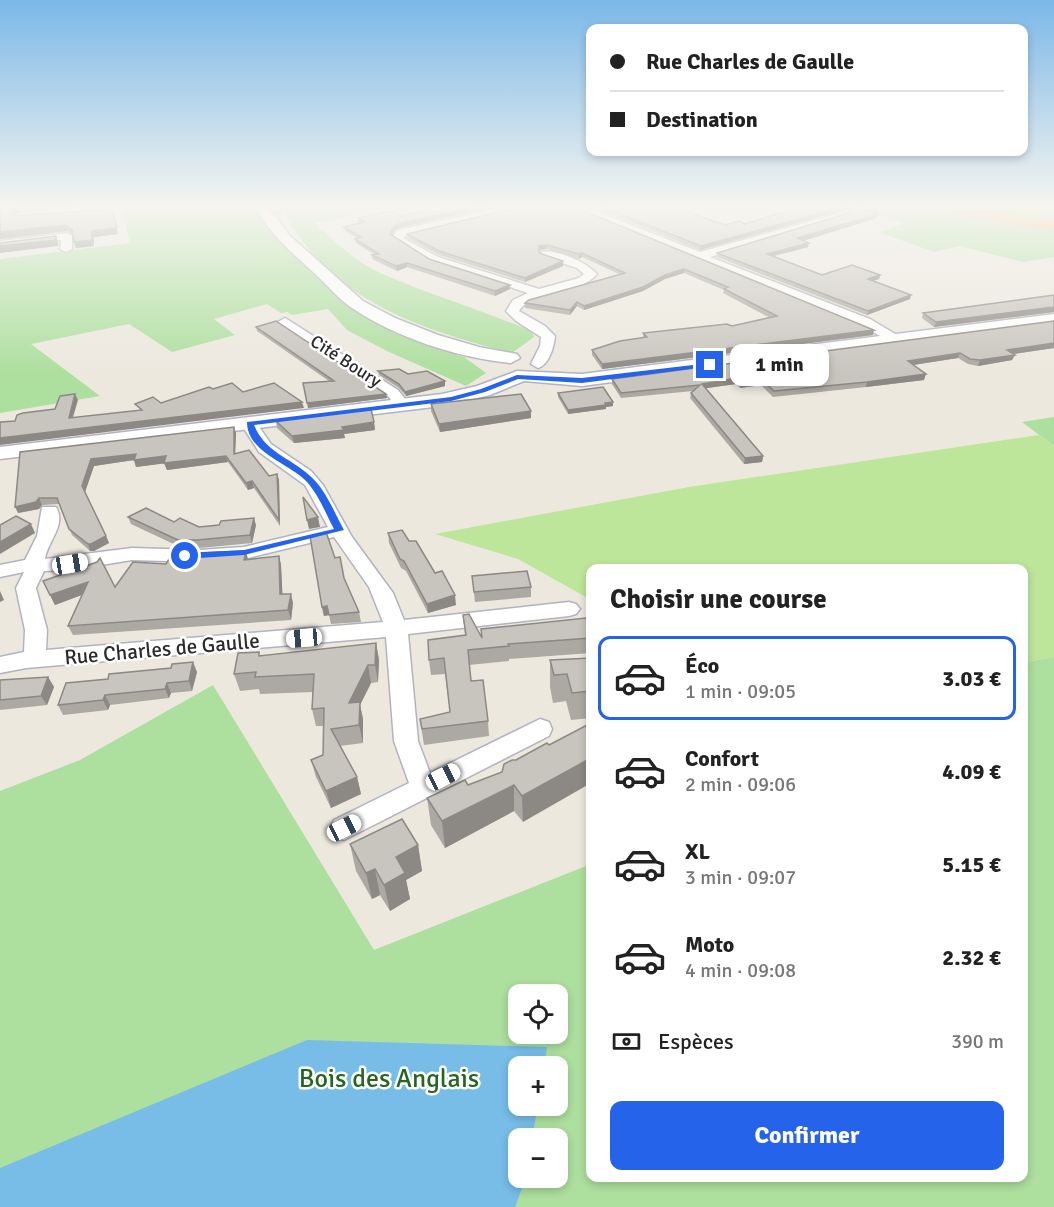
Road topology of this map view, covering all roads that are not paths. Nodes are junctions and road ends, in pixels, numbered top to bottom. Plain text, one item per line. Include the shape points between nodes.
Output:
1 (311, 262) edge
2 (446, 262) edge
3 (570, 262) edge
4 (711, 262) edge
5 (538, 293) junction
6 (1054, 319) edge
7 (285, 322) dead end
8 (548, 336) junction
9 (900, 341) junction
10 (518, 367) junction
11 (402, 405) junction
12 (249, 424) junction
13 (0, 453) edge
14 (49, 511) dead end
15 (340, 530) junction
16 (35, 566) junction
17 (0, 571) edge
18 (568, 609) dead end
19 (396, 627) junction
20 (35, 659) junction
21 (2, 664) edge
22 (540, 729) dead end
23 (424, 787) junction
24 (344, 828) dead end

1 - 10 street via 369,311 483,358
2 - 5 street
3 - 5 street via 591,274 583,281
4 - 9 street via 865,322
5 - 8 street via 517,303 512,311
6 - 9 street
7 - 11 street, Cité Boury via 393,393
8 - 10 street
8 - 10 street via 547,346
9 - 10 street via 570,381
10 - 11 street via 464,396
11 - 12 street
12 - 13 street
12 - 15 street via 256,440 314,485
14 - 16 street, Rue Charles de Gaulle via 49,530 36,554
15 - 16 street via 244,553 132,554
15 - 19 street via 384,594
16 - 17 street
16 - 20 street, Rue Charles de Gaulle via 26,594 36,630
18 - 19 street, Rue Charles de Gaulle
19 - 20 street, Rue Charles de Gaulle
19 - 23 street via 405,740
20 - 21 street, Rue Charles de Gaulle
22 - 23 street
23 - 24 street

